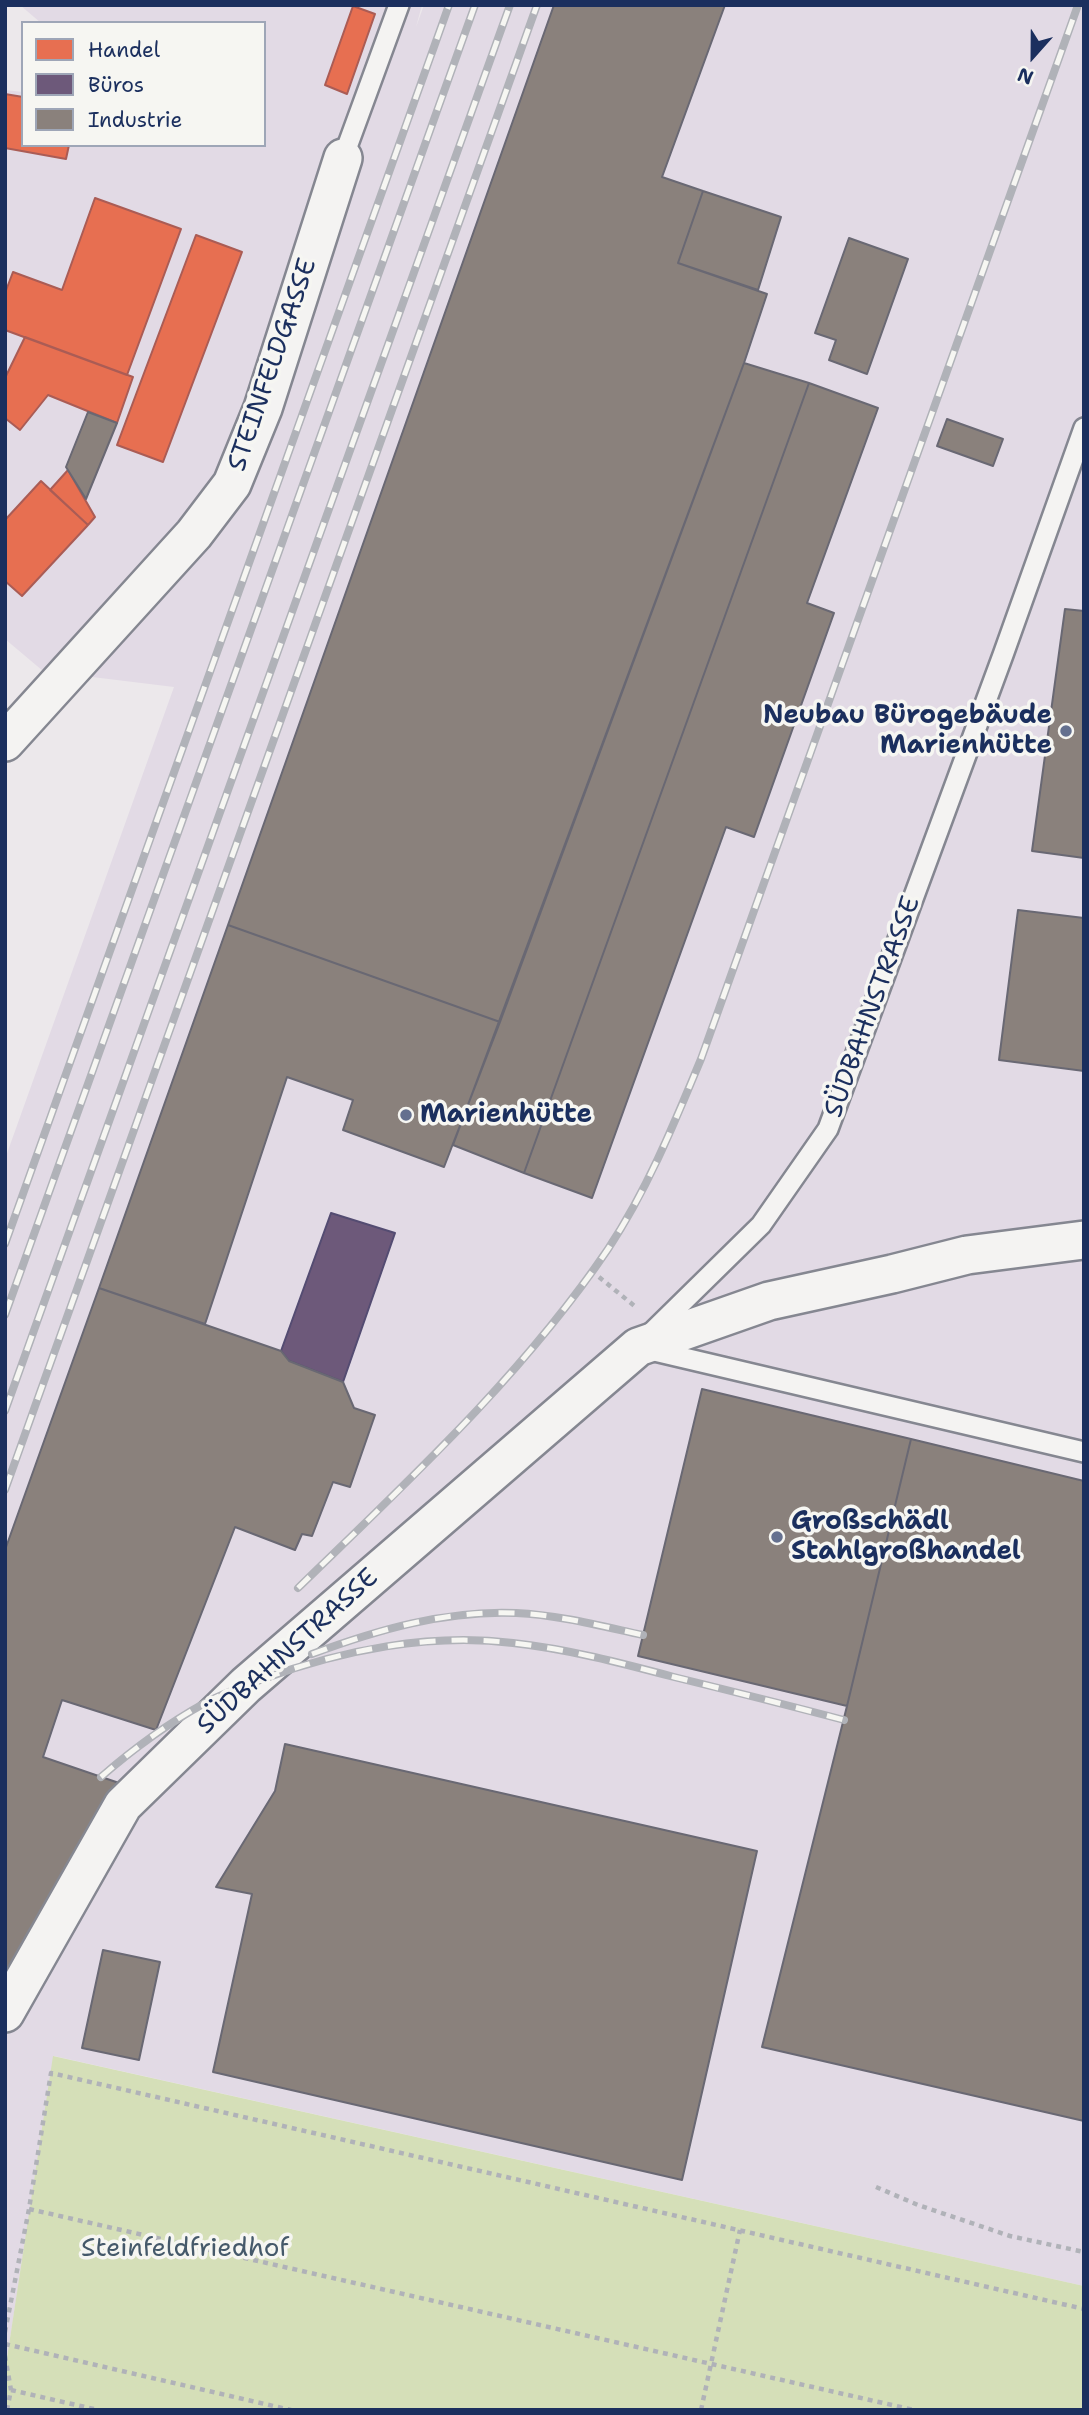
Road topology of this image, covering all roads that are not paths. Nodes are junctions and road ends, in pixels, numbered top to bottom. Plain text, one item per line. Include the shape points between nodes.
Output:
1 (400, 5) edge
2 (343, 158) joint
3 (1084, 428) edge
4 (5, 742) edge
5 (1084, 1240) edge
6 (649, 1335) junction
7 (1084, 1452) edge
8 (5, 2013) edge

1 - 2 lane
2 - 4 street, STEINFELDGASSE via 262,408 232,484 194,534
3 - 6 lane, SÜDBAHNSTRASSE via 828,1129 761,1225
5 - 6 street, SÜDBAHNSTRASSE via 967,1255 769,1301
6 - 7 lane
6 - 8 street, SÜDBAHNSTRASSE via 251,1680 123,1805

